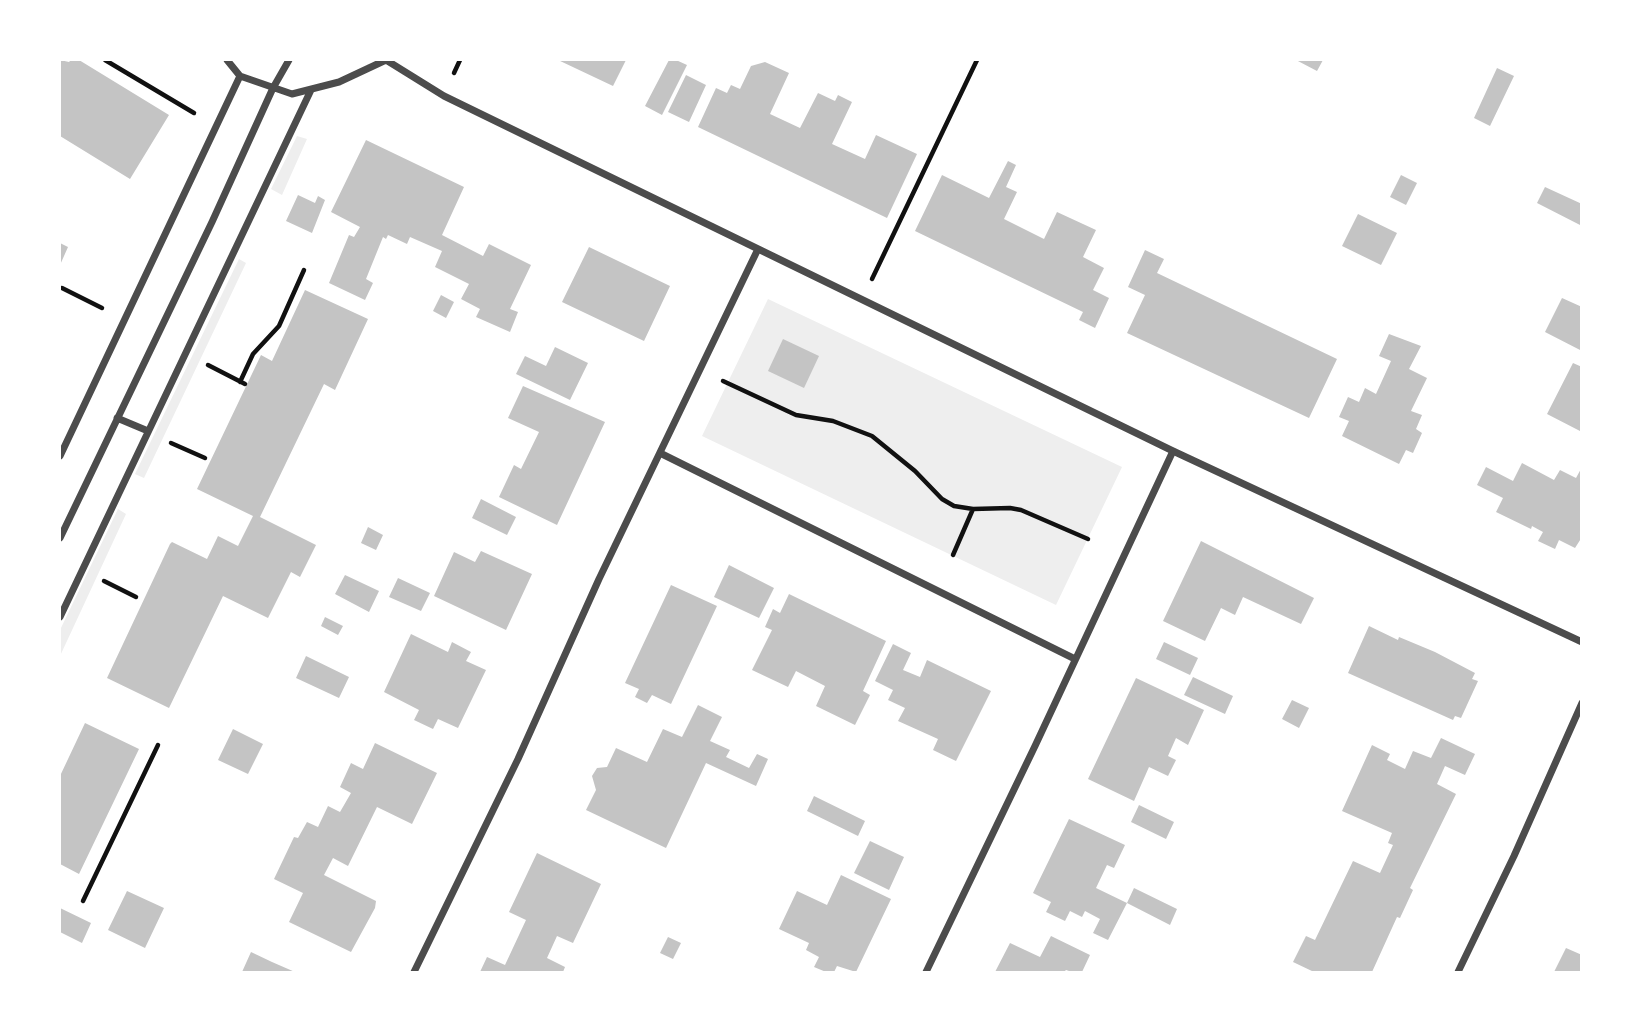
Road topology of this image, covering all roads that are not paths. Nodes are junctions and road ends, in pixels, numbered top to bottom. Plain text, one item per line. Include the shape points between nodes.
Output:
1 (227, 60) edge
2 (289, 60) edge
3 (386, 60) edge
4 (240, 76) junction
5 (273, 88) junction
6 (311, 90) junction
7 (758, 249) junction
8 (117, 418) junction
9 (148, 431) junction
10 (1173, 451) junction
11 (660, 453) junction
12 (60, 456) edge
13 (60, 538) edge
14 (60, 617) edge
15 (1581, 642) edge
16 (1075, 659) junction
17 (1581, 703) edge
18 (414, 972) edge
19 (926, 972) edge
20 (1458, 972) edge

1 - 4 street
2 - 5 street
3 - 6 street
3 - 7 street via 444,96
4 - 5 street
4 - 12 street
5 - 6 street via 292,94
5 - 8 street
6 - 9 street
7 - 10 street
7 - 11 street
8 - 9 street
8 - 13 street
9 - 14 street
10 - 15 street
10 - 16 street
11 - 16 street
11 - 18 street
16 - 19 street
17 - 20 street

